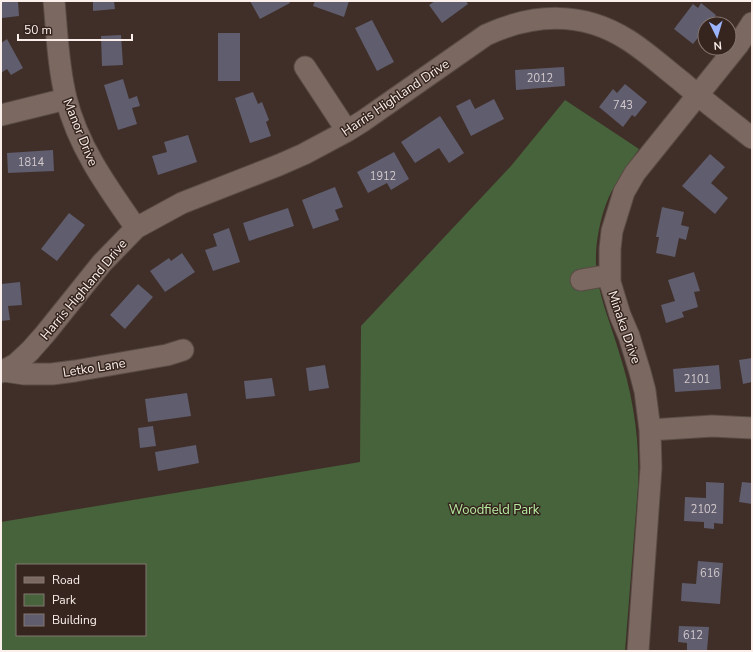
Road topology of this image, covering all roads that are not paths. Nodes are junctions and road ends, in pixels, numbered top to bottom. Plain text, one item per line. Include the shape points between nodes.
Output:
1 (54, 1) edge
2 (752, 23) edge
3 (305, 67) dead end
4 (697, 95) junction
5 (66, 99) junction
6 (1, 115) edge
7 (347, 131) junction
8 (752, 138) edge
9 (136, 228) junction
10 (610, 275) junction
11 (581, 280) dead end
12 (183, 350) dead end
13 (2, 372) edge
14 (752, 428) edge
15 (650, 430) junction
16 (638, 651) edge

1 - 5 street, Manor Drive via 56,36
2 - 4 street, Minaka Drive via 738,45
3 - 7 street
4 - 7 street, Harris Highland Drive via 616,33 598,25 567,18 538,19 519,22 486,36
4 - 8 street, Harris Highland Drive
4 - 10 street, Minaka Drive via 646,158 624,192 612,231
5 - 6 street
5 - 9 street, Manor Drive via 87,154
7 - 9 street, Harris Highland Drive via 279,165 182,203
9 - 13 street, Harris Highland Drive via 102,263 30,351
10 - 11 street
10 - 15 street, Minaka Drive via 610,282 645,391
12 - 13 street, Letko Lane via 75,372
14 - 15 street via 712,426
15 - 16 street, Minaka Drive via 651,468

